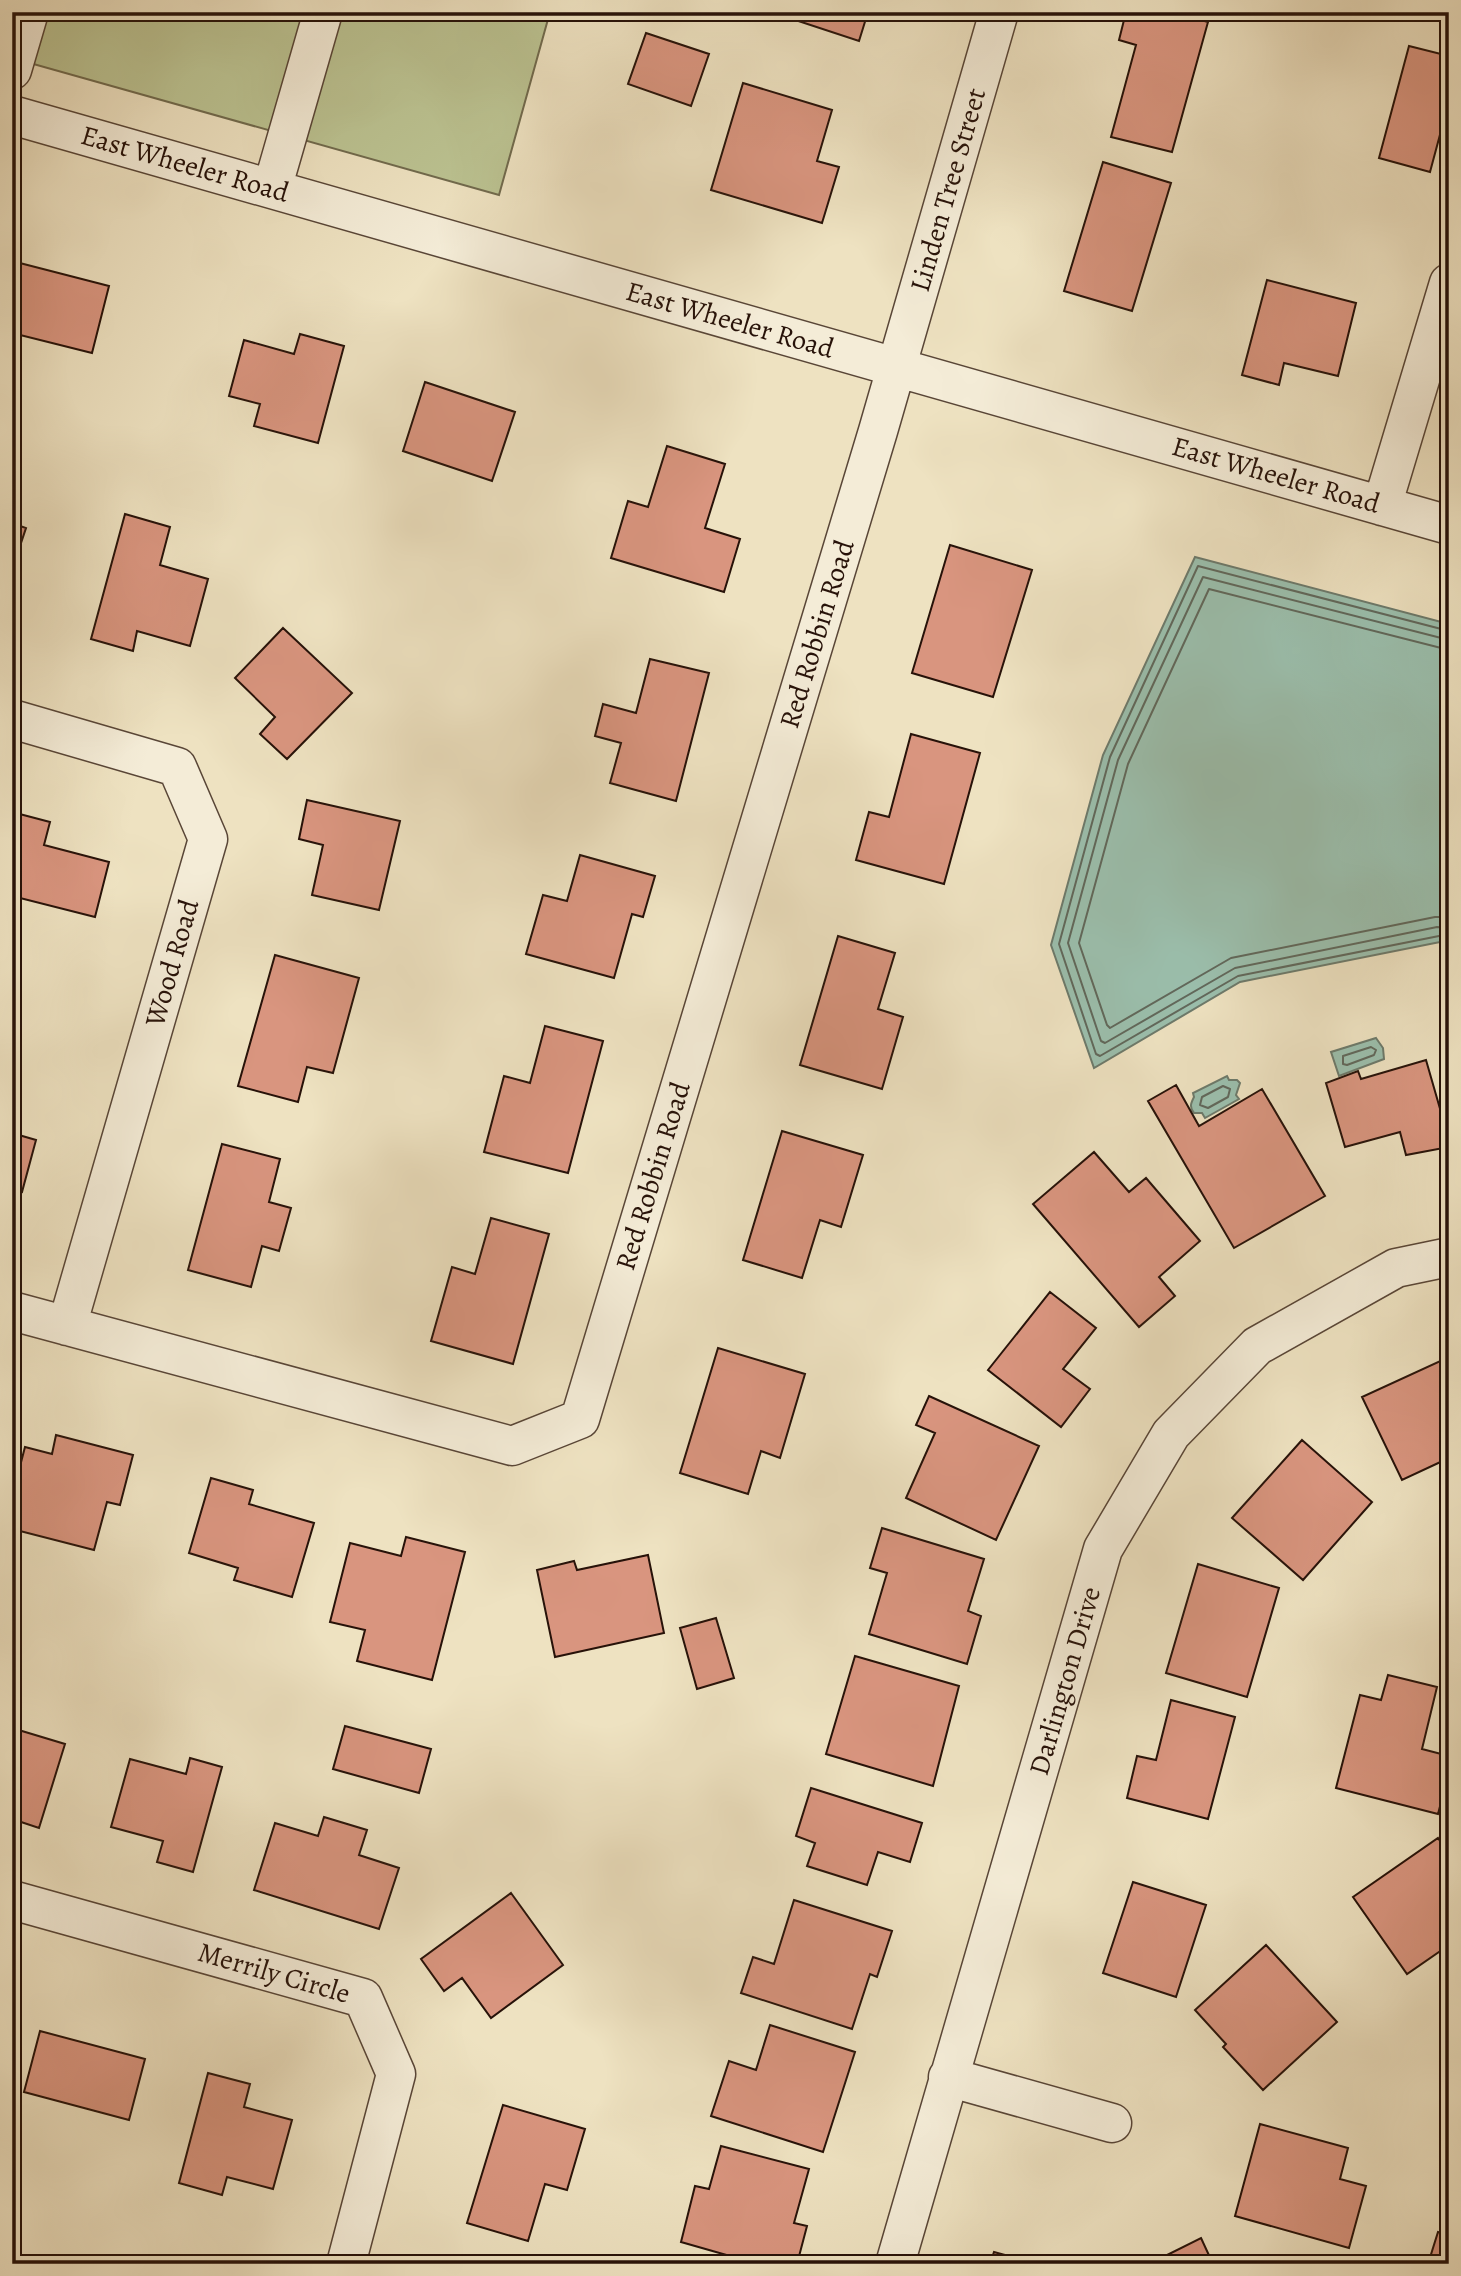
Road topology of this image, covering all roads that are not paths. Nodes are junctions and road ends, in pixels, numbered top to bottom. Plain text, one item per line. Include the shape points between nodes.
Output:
1 (29, 12) edge
2 (323, 12) edge
3 (999, 12) edge
4 (12, 70) edge
5 (12, 115) edge
6 (272, 189) junction
7 (1449, 283) edge
8 (897, 368) junction
9 (1382, 506) junction
10 (1449, 525) edge
11 (12, 719) edge
12 (1449, 1257) edge
13 (12, 1311) edge
14 (67, 1326) junction
15 (25, 1903) edge
16 (948, 2077) junction
17 (1112, 2123) dead end
18 (346, 2264) edge
19 (895, 2264) edge

1 - 4 street
2 - 6 street
3 - 8 street, Linden Tree Street
5 - 6 street, East Wheeler Road
6 - 8 street, East Wheeler Road
7 - 9 street
8 - 9 street, East Wheeler Road
8 - 14 street, Red Robbin Road via 580,1419 512,1446
9 - 10 street, East Wheeler Road
11 - 14 street, Wood Road via 177,767 208,839
12 - 16 street, Darlington Drive via 1396,1268 1257,1346 1171,1434 1103,1549
13 - 14 street, Red Robbin Road
15 - 18 street, Merrily Circle via 363,1998 396,2074
16 - 17 street
16 - 19 street, Darlington Drive

